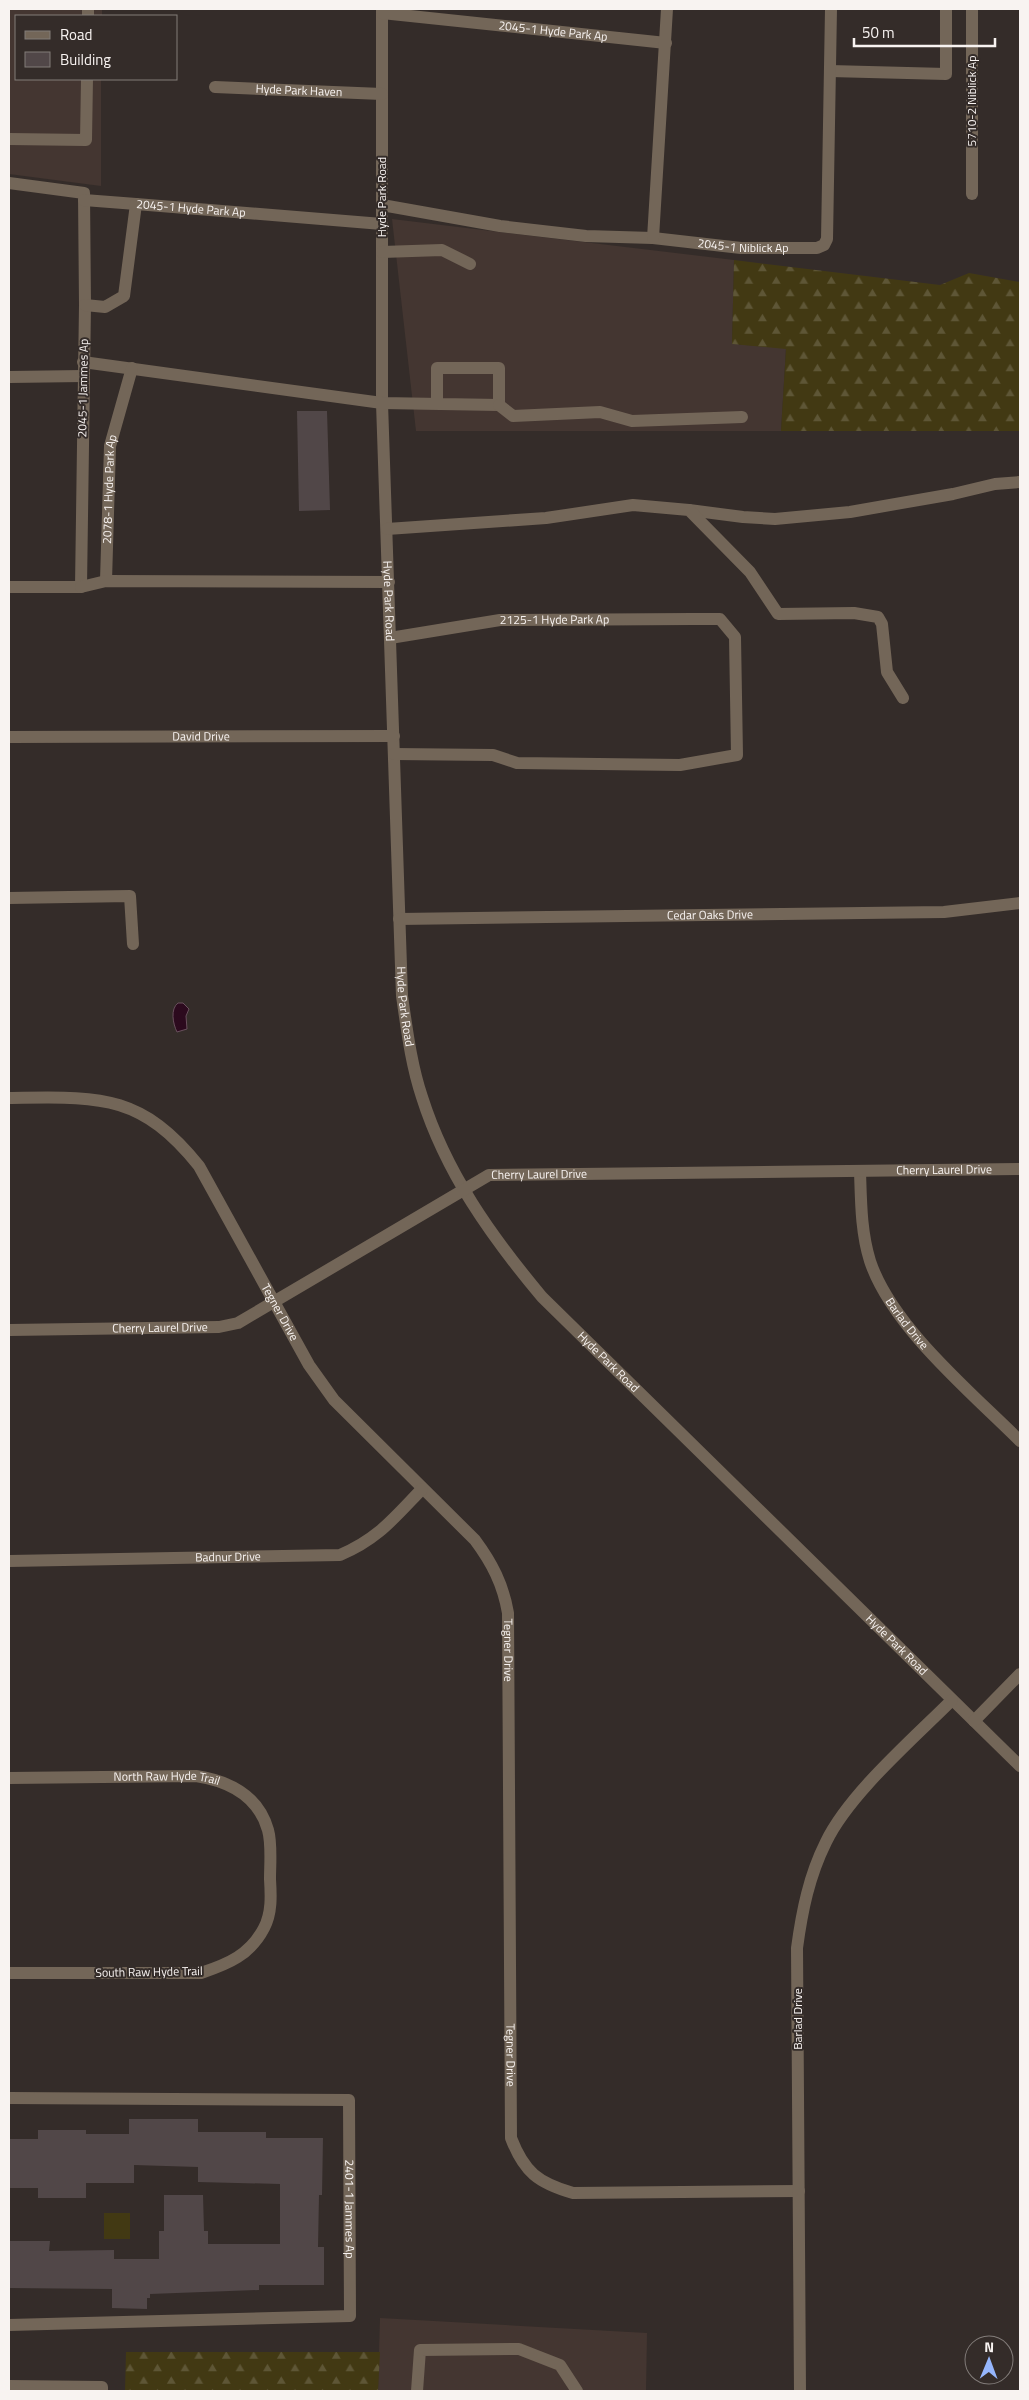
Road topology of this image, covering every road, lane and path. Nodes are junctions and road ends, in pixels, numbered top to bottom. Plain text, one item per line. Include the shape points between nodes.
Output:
1 (667, 9) edge
2 (831, 9) edge
3 (946, 9) edge
4 (972, 9) edge
5 (382, 11) edge
6 (666, 43) junction
7 (830, 71) junction
8 (87, 80) edge
9 (215, 87) dead end
10 (382, 94) junction
11 (9, 139) edge
12 (9, 183) edge
13 (972, 194) dead end
14 (84, 200) junction
15 (136, 204) junction
16 (382, 205) junction
17 (382, 224) junction
18 (653, 238) junction
19 (382, 252) junction
20 (470, 264) dead end
21 (84, 305) junction
22 (83, 362) junction
23 (132, 368) junction
24 (83, 376) junction
25 (9, 377) edge
26 (382, 403) junction
27 (437, 404) junction
28 (500, 405) junction
29 (742, 417) dead end
30 (1020, 482) edge
31 (689, 510) junction
32 (387, 529) junction
33 (106, 581) junction
34 (389, 582) junction
35 (9, 587) edge
36 (81, 587) junction
37 (390, 638) junction
38 (904, 698) dead end
39 (394, 736) junction
40 (9, 738) edge
41 (394, 754) junction
42 (9, 898) edge
43 (1020, 903) edge
44 (399, 919) junction
45 (133, 944) dead end
46 (9, 1098) edge
47 (1020, 1169) edge
48 (860, 1171) junction
49 (462, 1190) junction
50 (274, 1302) junction
51 (9, 1330) edge
52 (1020, 1441) edge
53 (422, 1489) junction
54 (9, 1561) edge
55 (1020, 1674) edge
56 (952, 1700) junction
57 (974, 1721) junction
58 (1020, 1766) edge
59 (9, 1778) edge
60 (270, 1861) joint
61 (9, 1973) edge
62 (9, 2098) edge
63 (799, 2191) junction
64 (9, 2325) edge
65 (9, 2386) edge
66 (102, 2391) edge
67 (416, 2391) edge
68 (577, 2391) edge
69 (800, 2391) edge

1 - 6 street
2 - 7 street, 2045-1 Niblick Ap
3 - 7 street via 946,74
4 - 13 street, 5710-2 Niblick Ap
5 - 6 street, 2045-1 Hyde Park Ap
5 - 10 street, Hyde Park Road
6 - 18 street
7 - 18 street, 2045-1 Niblick Ap via 827,239 824,246 741,248
8 - 11 street via 86,140
9 - 10 street, Hyde Park Haven
10 - 16 street, Hyde Park Road
12 - 14 street via 84,193
14 - 15 street
14 - 21 street, 2045-1 Jammes Ap
15 - 17 street, 2045-1 Hyde Park Ap
15 - 21 street, 2045-1 Hyde Park Ap via 124,296 105,308
16 - 17 street, Hyde Park Road
16 - 18 street via 500,226 586,236
17 - 19 street, Hyde Park Road
19 - 20 street via 442,250
19 - 26 street, Hyde Park Road
21 - 22 street, 2045-1 Jammes Ap
22 - 23 street
22 - 24 street, 2045-1 Jammes Ap
23 - 26 street
23 - 33 street, 2078-1 Hyde Park Ap via 110,446
24 - 25 street
24 - 36 street, 2045-1 Jammes Ap
26 - 27 street
26 - 32 street, Hyde Park Road
27 - 28 street
27 - 28 street via 437,368 499,368
28 - 29 street via 513,416 600,412 632,421
30 - 31 street via 850,512 775,519
31 - 32 street via 633,504 546,518
31 - 38 street via 750,572 778,614 878,617 882,624 887,672
32 - 34 street, Hyde Park Road
33 - 34 street
33 - 36 street
34 - 37 street, Hyde Park Road
35 - 36 street
37 - 39 street, Hyde Park Road
37 - 41 street, 2125-1 Hyde Park Ap via 500,620 720,619 735,637 736,755 670,764 516,763 493,755
39 - 40 street, David Drive
39 - 41 street, Hyde Park Road
41 - 44 street, Hyde Park Road
42 - 45 street via 130,896
43 - 44 street, Cedar Oaks Drive via 944,912
44 - 49 street, Hyde Park Road via 402,996 409,1046 422,1097
46 - 50 street, Tegner Drive via 102,1101 129,1107 157,1122 181,1143 199,1166
47 - 48 street, Cherry Laurel Drive
48 - 49 street, Cherry Laurel Drive via 489,1175
48 - 52 street, Barlad Drive via 862,1224 870,1261 882,1290 924,1345
49 - 50 street, Cherry Laurel Drive
49 - 56 street, Hyde Park Road via 508,1257 542,1297
50 - 51 street, Cherry Laurel Drive via 238,1323 219,1327
50 - 53 street, Tegner Drive via 309,1365 334,1400
53 - 54 street, Badnur Drive via 382,1531 362,1546 340,1555
53 - 63 street, Tegner Drive via 474,1540 492,1563 504,1591 508,1613 512,2138 519,2158 532,2175 551,2187 572,2193
55 - 57 street
56 - 57 street, Hyde Park Road
56 - 63 street, Barlad Drive via 847,1810 827,1840 813,1872 802,1912 797,1948
57 - 58 street, Hyde Park Road
59 - 60 street, North Raw Hyde Trail via 196,1776 218,1779 237,1788 258,1809 268,1830
60 - 61 street, South Raw Hyde Trail via 271,1904 265,1927 250,1948 230,1964 201,1973
62 - 64 street, 2401-1 Jammes Ap via 349,2100 350,2316
63 - 69 street, Barlad Drive
65 - 66 street via 102,2387
67 - 68 street via 420,2350 519,2349 560,2365

